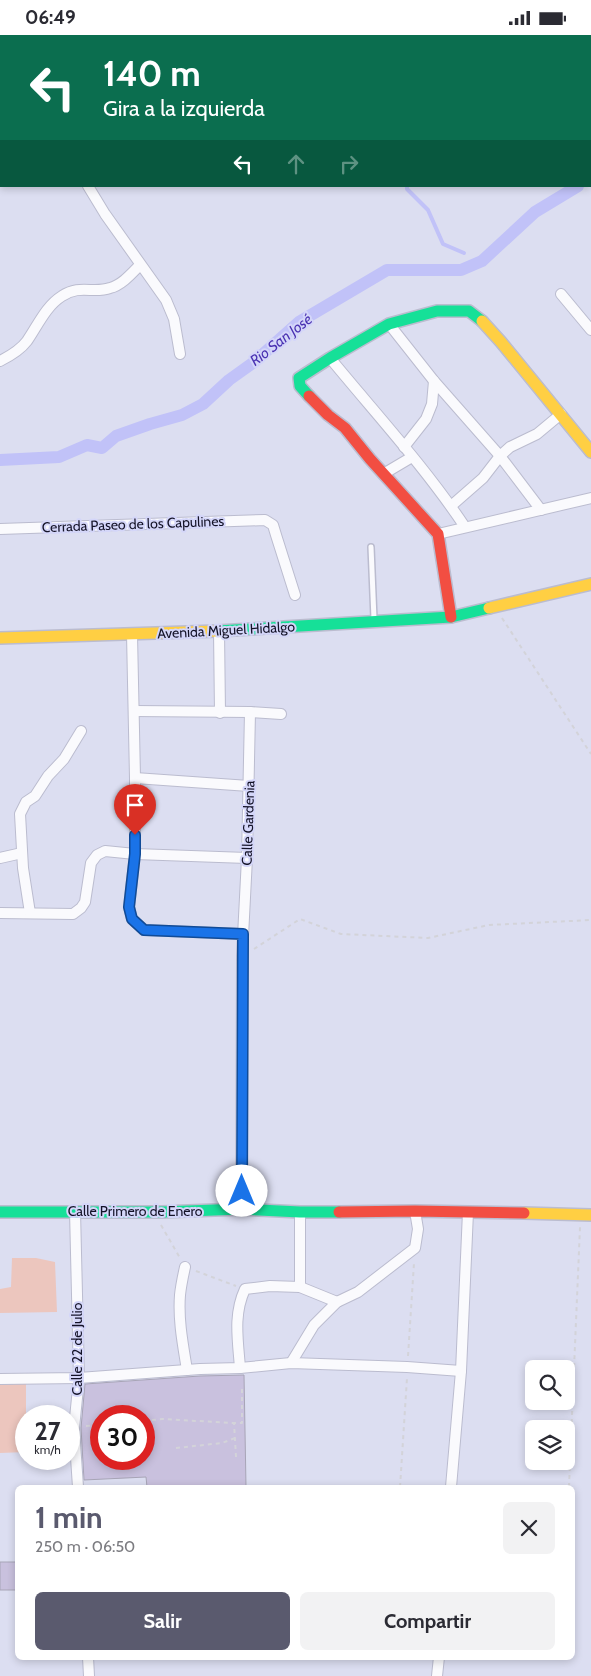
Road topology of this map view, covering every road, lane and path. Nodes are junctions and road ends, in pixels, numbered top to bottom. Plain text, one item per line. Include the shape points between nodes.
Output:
1 (89, 187) edge
2 (140, 265) junction
3 (561, 294) dead end
4 (388, 324) junction
5 (591, 330) edge
6 (180, 354) dead end
7 (330, 358) junction
8 (0, 361) edge
9 (434, 381) junction
10 (561, 414) junction
11 (404, 447) junction
12 (591, 452) edge
13 (500, 456) junction
14 (412, 457) junction
15 (385, 473) junction
16 (591, 498) edge
17 (451, 506) junction
18 (541, 511) junction
19 (465, 527) junction
20 (0, 529) edge
21 (438, 534) junction
22 (371, 547) dead end
23 (591, 584) edge
24 (295, 595) dead end
25 (495, 607) junction
26 (451, 617) junction
27 (374, 622) junction
28 (219, 631) junction
29 (132, 634) junction
30 (0, 638) edge
31 (134, 711) junction
32 (250, 711) junction
33 (220, 713) junction
34 (281, 714) dead end
35 (81, 731) dead end
36 (591, 754) edge
37 (136, 778) junction
38 (249, 786) junction
39 (22, 853) junction
40 (135, 854) junction
41 (0, 858) edge
42 (247, 858) junction
43 (0, 913) edge
44 (30, 913) junction
45 (591, 920) edge
46 (243, 934) junction
47 (242, 956) junction
48 (242, 1209) junction
49 (76, 1211) junction
50 (415, 1211) junction
51 (0, 1212) edge
52 (300, 1212) junction
53 (468, 1212) junction
54 (586, 1215) edge
55 (185, 1267) dead end
56 (300, 1287) junction
57 (337, 1302) junction
58 (291, 1363) junction
59 (240, 1368) junction
60 (187, 1369) junction
61 (461, 1371) junction
62 (79, 1378) junction
63 (0, 1379) edge
64 (242, 1386) dead end
65 (76, 1405) edge
66 (155, 1420) edge
67 (234, 1423) junction
68 (234, 1438) junction
69 (176, 1448) dead end
70 (236, 1457) dead end
71 (77, 1470) edge
72 (78, 1485) edge
73 (451, 1485) edge
74 (569, 1485) edge
75 (88, 1660) edge
76 (439, 1660) edge
77 (89, 1676) edge
78 (438, 1676) edge

1 - 2 street
2 - 6 street via 166,300 174,319
2 - 8 street via 111,288 74,289 61,296 40,319 26,342
3 - 5 street
4 - 7 street
4 - 9 street
4 - 10 street via 437,311 469,311 483,322
7 - 11 street
7 - 15 street via 300,378 300,386 345,428
9 - 11 street via 432,403 426,419
9 - 13 street
10 - 12 street
10 - 13 street via 537,434 515,444
11 - 14 street
13 - 17 street via 483,478
13 - 18 street
14 - 15 street
14 - 17 street
15 - 21 street
16 - 18 street
17 - 19 street
18 - 19 street
19 - 21 street
20 - 24 street, Cerrada Paseo de los Capulines via 265,520 273,525
21 - 26 street
22 - 27 lane
23 - 25 street, Avenida Miguel Hidalgo
25 - 26 street, Avenida Miguel Hidalgo
25 - 36 path
26 - 27 street, Avenida Miguel Hidalgo
27 - 28 street, Avenida Miguel Hidalgo
28 - 29 street, Avenida Miguel Hidalgo
28 - 33 street
29 - 30 street, Avenida Miguel Hidalgo
29 - 31 street
31 - 33 street
31 - 37 street
32 - 33 street
32 - 34 street
32 - 38 street, Calle Gardenia
35 - 39 street via 64,759 35,796 26,802 20,814
37 - 38 street
37 - 40 street
38 - 42 street, Calle Gardenia
39 - 41 street
39 - 44 street
40 - 42 street
40 - 44 street via 105,851 97,855 91,863 85,901 73,914
40 - 46 street via 129,907 132,919 144,930
42 - 46 street, Calle Gardenia
43 - 44 street
45 - 47 path via 488,925 428,938 342,934 300,919
46 - 47 street, Calle Gardenia
47 - 48 street, Calle Gardenia
48 - 49 street, Calle Primero de Enero
48 - 52 street, Calle Primero de Enero
49 - 51 street, Calle Primero de Enero
49 - 62 street, Calle 22 de Julio
50 - 52 street, Calle Primero de Enero
50 - 53 street, Calle Primero de Enero
50 - 57 street via 418,1229 415,1248 358,1291
52 - 56 street
53 - 54 street, Calle Primero de Enero
53 - 61 street
54 - 74 path
55 - 60 street via 180,1317
56 - 57 street
56 - 59 street via 245,1289 237,1315
57 - 58 street via 314,1325
58 - 59 street
58 - 61 street
59 - 60 street
60 - 62 street
61 - 73 street
62 - 63 street
62 - 65 street, Calle 22 de Julio
64 - 67 path via 242,1423
66 - 67 path
67 - 68 path
68 - 69 path via 222,1443
68 - 70 path
71 - 72 street, Calle 22 de Julio
75 - 77 street
76 - 78 street

